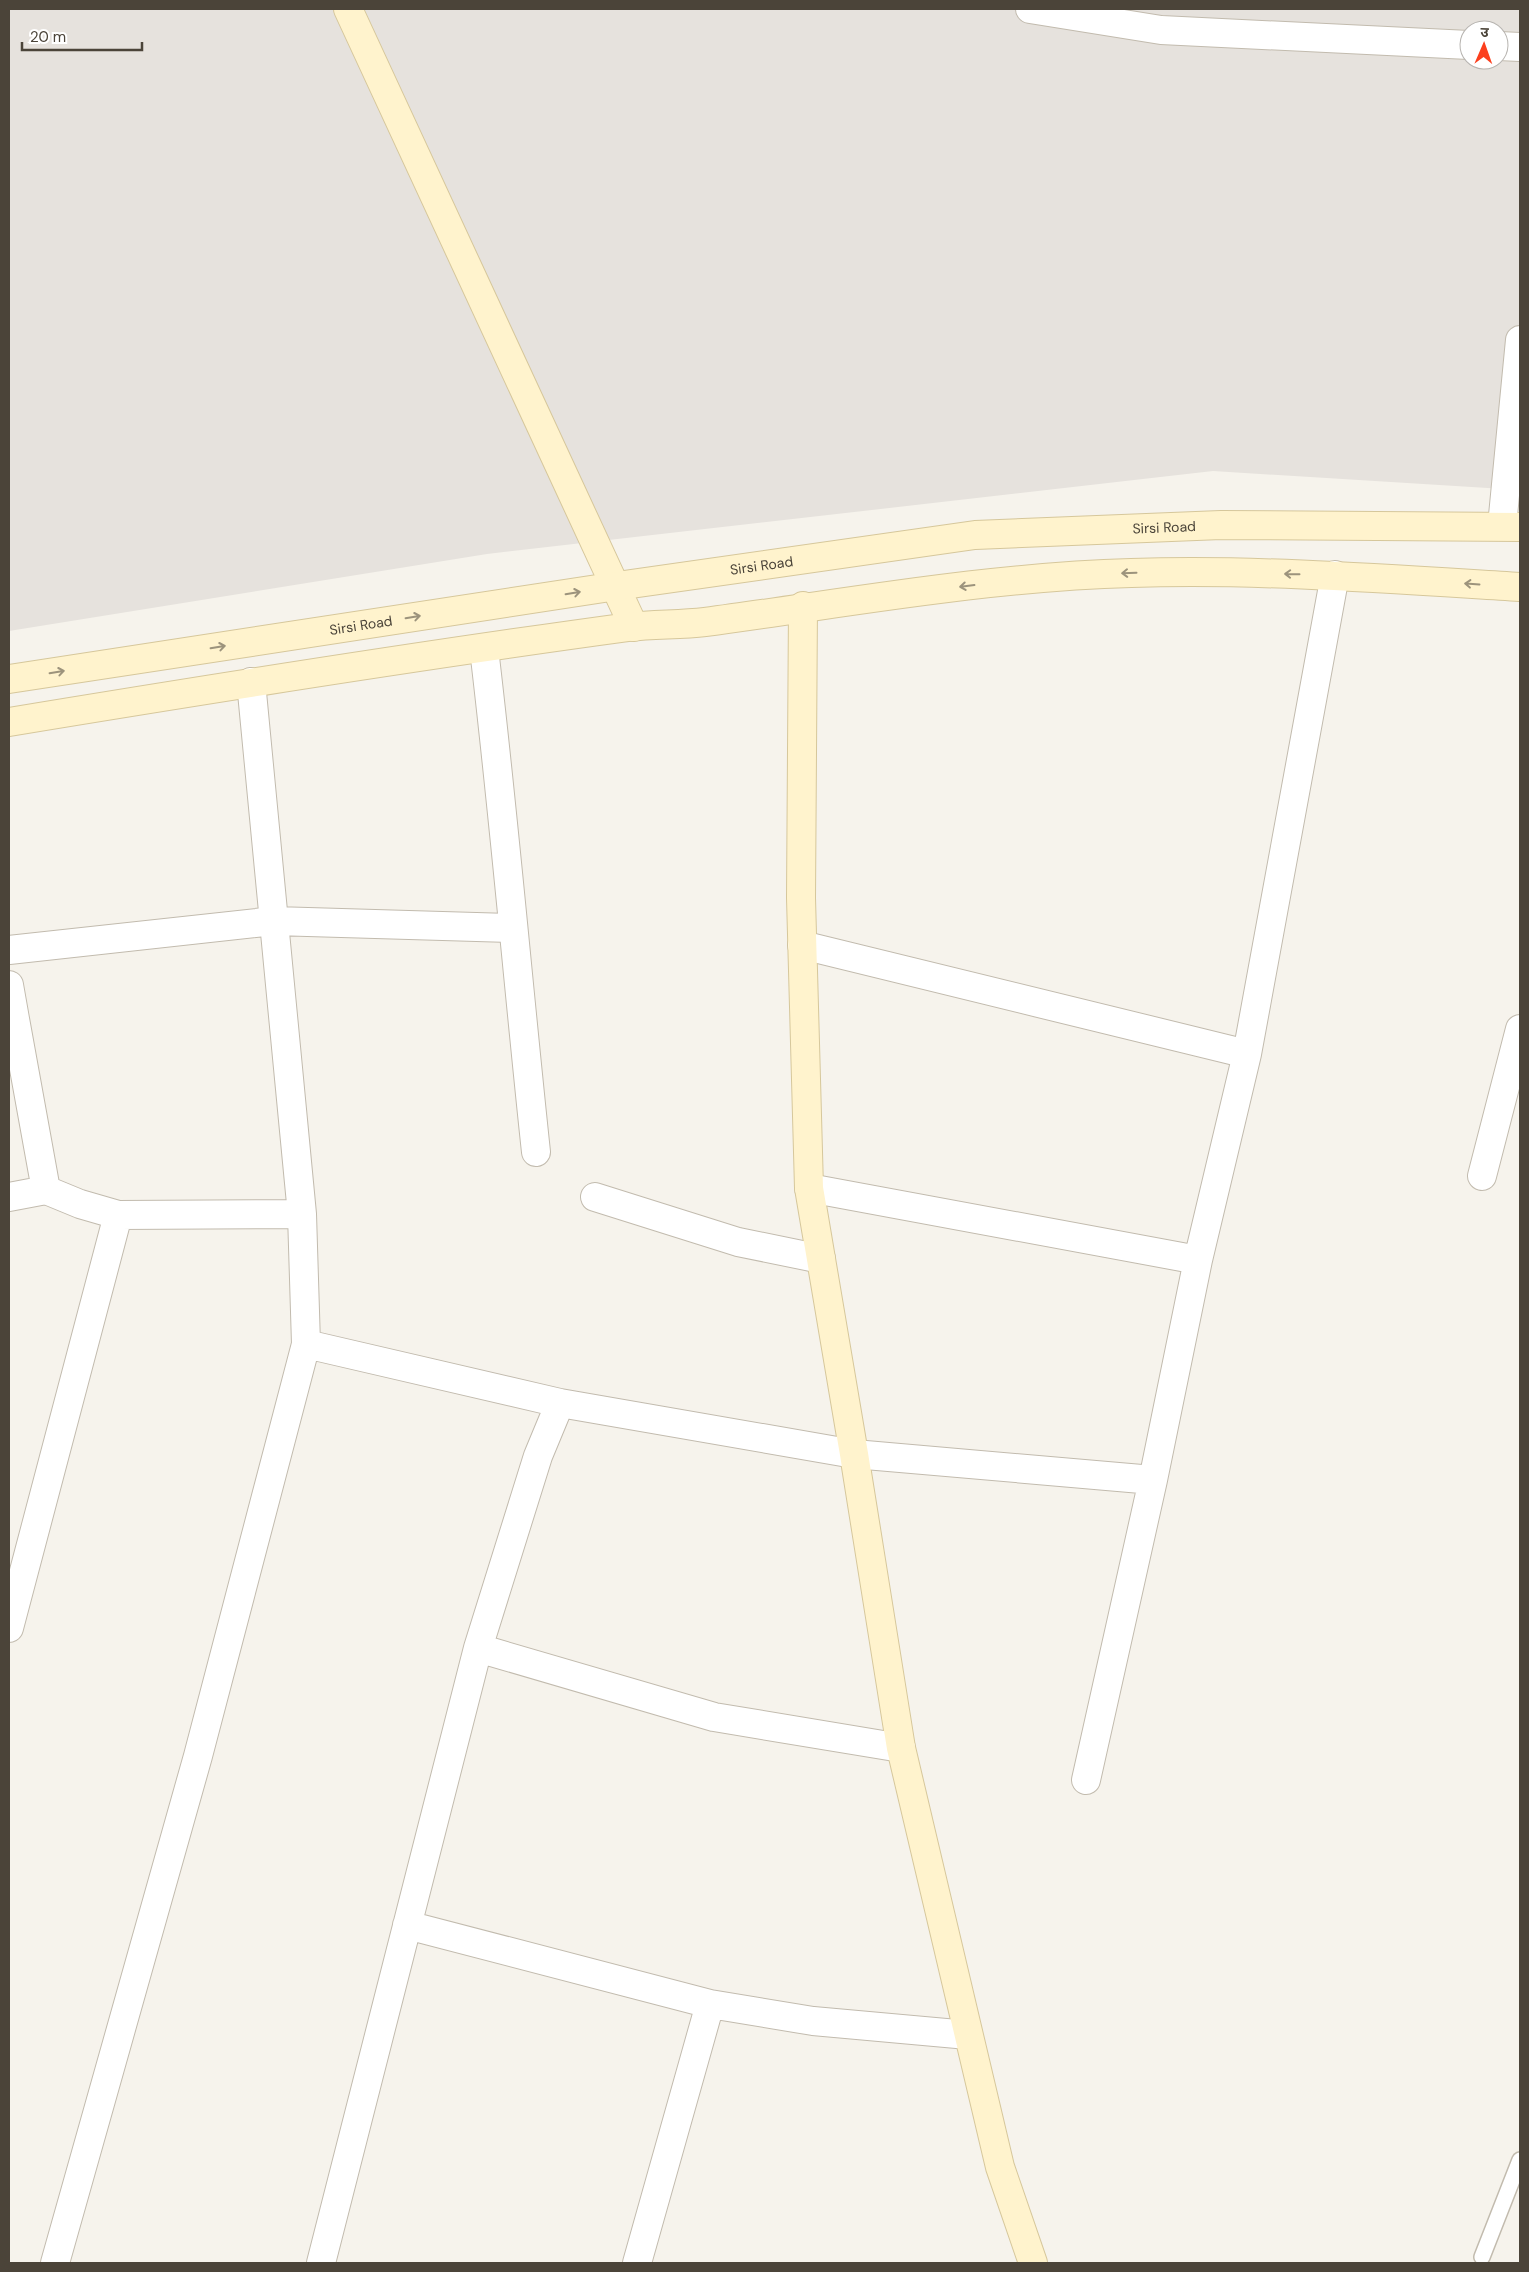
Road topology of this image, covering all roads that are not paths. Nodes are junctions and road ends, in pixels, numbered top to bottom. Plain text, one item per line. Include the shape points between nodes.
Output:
1 (348, 9) edge
2 (1030, 9) edge
3 (1162, 19) edge
4 (1459, 44) edge
5 (1520, 340) edge
6 (1511, 526) edge
7 (1335, 575) junction
8 (617, 586) junction
9 (1520, 587) edge
10 (803, 606) junction
11 (634, 626) junction
12 (484, 649) junction
13 (9, 679) edge
14 (251, 682) junction
15 (9, 722) edge
16 (274, 921) junction
17 (512, 928) junction
18 (802, 945) junction
19 (9, 950) edge
20 (9, 985) edge
21 (12, 1019) edge
22 (1520, 1029) edge
23 (1247, 1054) junction
24 (536, 1152) dead end
25 (1482, 1176) dead end
26 (809, 1188) junction
27 (46, 1190) junction
28 (9, 1197) edge
29 (595, 1197) dead end
30 (302, 1214) junction
31 (118, 1215) junction
32 (821, 1258) junction
33 (1198, 1260) junction
34 (306, 1344) junction
35 (560, 1403) junction
36 (854, 1454) junction
37 (1153, 1480) junction
38 (9, 1628) edge
39 (478, 1648) junction
40 (901, 1748) junction
41 (1086, 1780) dead end
42 (407, 1925) junction
43 (710, 2004) junction
44 (968, 2036) junction
45 (1520, 2160) edge
46 (1482, 2257) dead end
47 (55, 2263) edge
48 (321, 2263) edge
49 (638, 2263) edge
50 (1033, 2263) edge

1 - 8 main road
2 - 3 street
3 - 4 street
5 - 6 street
6 - 8 main road, Sirsi Road via 1221,525 975,535
9 -> 7 main road
7 -> 10 main road via 1130,573 997,582
7 - 23 street
8 - 11 main road
13 -> 8 main road, Sirsi Road
10 - 11 main road via 701,622
10 - 18 main road
11 - 12 main road
12 - 14 main road
12 - 17 street via 506,838
14 - 15 main road
14 - 16 street
16 - 17 street
16 - 19 street
16 - 30 street
17 - 24 street
18 - 23 street
18 - 26 main road
20 - 21 street
21 - 27 street
22 - 25 street
23 - 33 street
26 - 32 main road
26 - 33 street
27 - 28 street
27 - 31 street
29 - 32 street via 738,1242
30 - 31 street
30 - 34 street
31 - 38 street
32 - 36 main road
33 - 37 street
34 - 35 street
34 - 47 street via 198,1756
35 - 36 street
35 - 39 street via 538,1456
36 - 37 street
36 - 40 main road
37 - 41 street
39 - 40 street via 714,1716
39 - 42 street
40 - 44 main road
42 - 43 street
42 - 48 street
43 - 44 street via 813,2021
43 - 49 street
44 - 50 main road via 1000,2167
45 - 46 lane

